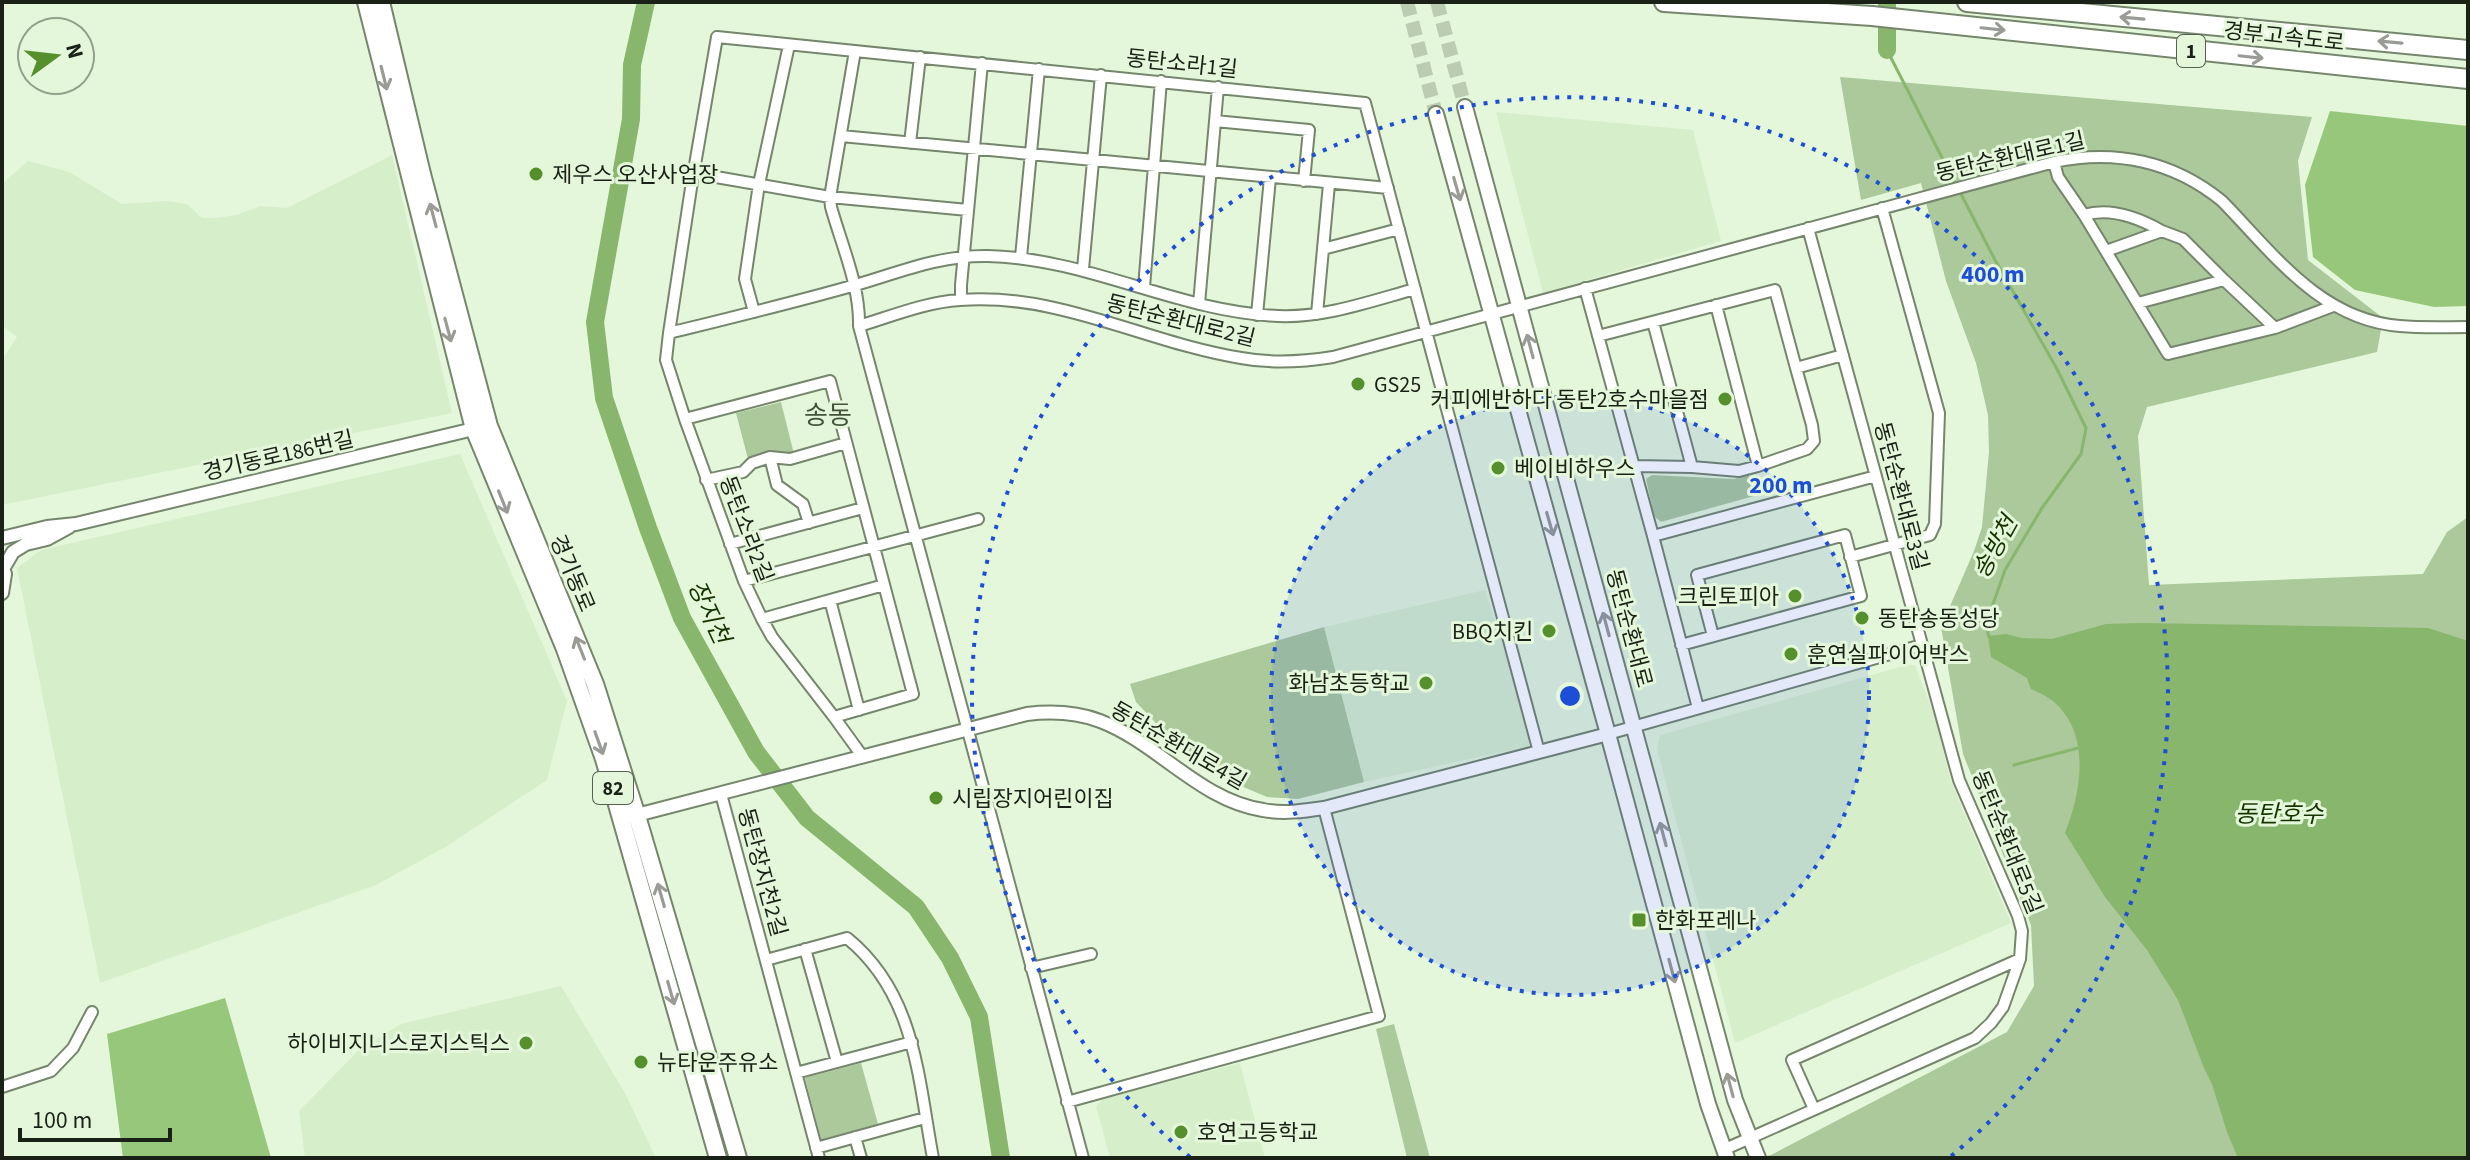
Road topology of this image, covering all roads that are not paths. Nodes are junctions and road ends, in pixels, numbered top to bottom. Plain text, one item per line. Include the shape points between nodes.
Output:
1 (366, 2) edge
2 (381, 2) edge
3 (1967, 2) edge
4 (1673, 3) edge
5 (789, 45) junction
6 (2468, 50) edge
7 (855, 51) junction
8 (920, 57) junction
9 (982, 63) junction
10 (1039, 69) junction
11 (1101, 75) junction
12 (2468, 79) edge
13 (1161, 81) junction
14 (1218, 87) junction
15 (1465, 107) tunnel mouth
16 (1436, 114) tunnel mouth
17 (1215, 121) junction
18 (841, 136) junction
19 (910, 143) junction
20 (973, 149) junction
21 (1031, 155) junction
22 (1093, 161) junction
23 (2054, 162) junction
24 (1154, 167) junction
25 (1211, 172) junction
26 (693, 173) junction
27 (1270, 178) junction
28 (1304, 181) junction
29 (759, 184) junction
30 (1329, 184) junction
31 (1388, 188) junction
32 (830, 197) junction
33 (1882, 208) junction
34 (968, 210) junction
35 (2084, 215) junction
36 (1808, 228) junction
37 (1399, 229) junction
38 (2162, 231) junction
39 (1323, 249) junction
40 (2106, 251) junction
41 (963, 257) junction
42 (1021, 257) junction
43 (1083, 269) junction
44 (2224, 280) junction
45 (854, 286) junction
46 (1144, 287) junction
47 (1585, 288) junction
48 (1415, 289) junction
49 (961, 299) junction
50 (2138, 303) junction
51 (1199, 304) junction
52 (1716, 305) junction
53 (1520, 306) junction
54 (2333, 306) junction
55 (754, 312) junction
56 (1317, 314) junction
57 (1491, 314) junction
58 (1257, 315) junction
59 (1653, 322) junction
60 (859, 326) junction
61 (2468, 327) edge
62 (2275, 328) junction
63 (1426, 331) junction
64 (669, 333) junction
65 (1598, 336) junction
66 (1843, 355) junction
67 (1796, 368) junction
68 (685, 419) junction
69 (482, 427) junction
70 (846, 443) junction
71 (770, 457) junction
72 (1634, 466) junction
73 (1758, 466) junction
74 (1692, 467) junction
75 (1876, 476) junction
76 (706, 480) junction
77 (863, 508) junction
78 (978, 519) dead end
79 (809, 523) junction
80 (76, 524) junction
81 (915, 535) junction
82 (1653, 536) junction
83 (2, 538) edge
84 (730, 544) junction
85 (1895, 545) junction
86 (874, 546) junction
87 (1850, 557) junction
88 (2, 567) edge
89 (744, 581) junction
90 (884, 585) junction
91 (1567, 587) junction
92 (2, 593) edge
93 (830, 600) junction
94 (762, 619) junction
95 (1713, 636) junction
96 (1681, 645) junction
97 (1922, 645) junction
98 (1617, 663) junction
99 (1698, 708) junction
100 (859, 710) junction
101 (834, 717) junction
102 (1634, 726) junction
103 (968, 729) junction
104 (1608, 734) junction
105 (1539, 752) junction
106 (863, 757) junction
107 (1648, 780) junction
108 (1622, 786) junction
109 (721, 794) junction
110 (1324, 808) junction
111 (630, 817) junction
112 (805, 949) junction
113 (1091, 954) dead end
114 (2020, 959) junction
115 (766, 960) junction
116 (1031, 968) junction
117 (92, 1012) dead end
118 (912, 1042) junction
119 (837, 1062) junction
120 (796, 1073) junction
121 (2, 1087) edge
122 (1067, 1102) junction
123 (1814, 1109) junction
124 (925, 1118) junction
125 (855, 1137) junction
126 (1749, 1138) junction
127 (818, 1153) edge
128 (1725, 1154) edge
129 (718, 1158) edge
130 (738, 1158) edge
131 (861, 1158) edge
132 (933, 1158) edge
133 (1083, 1158) edge
134 (1758, 1158) edge

1 -> 69 main road, 경기동로 / 82
69 -> 2 main road, 경기동로 / 82
6 -> 3 highway, 경부고속도로 / 1
4 -> 12 highway, 경부고속도로 / 1 via 1872,16
5 - 7 street, 동탄소라1길
5 - 26 street, 동탄소라1길 via 717,37
5 - 29 street
7 - 8 street, 동탄소라1길
7 - 18 street
8 - 9 street, 동탄소라1길
8 - 19 street
9 - 10 street, 동탄소라1길
9 - 20 street
10 - 11 street, 동탄소라1길
10 - 21 street
11 - 13 street, 동탄소라1길
11 - 22 street
13 - 14 street, 동탄소라1길
13 - 24 street
14 - 17 street
14 - 31 street, 동탄소라1길 via 1365,103
15 - 53 main road, 동탄순환대로
16 -> 57 main road
17 - 25 street
17 - 28 street via 1309,130
18 - 19 street
18 - 32 street
19 - 20 street
20 - 21 street
20 - 34 street
21 - 22 street
21 - 42 street
22 - 24 street
22 - 43 street
23 - 33 street, 동탄순환대로1길
23 - 35 street
23 - 54 street, 동탄순환대로1길 via 2094,155 2129,158 2193,180 2222,201 2307,288
24 - 25 street
24 - 46 street
25 - 27 street
25 - 51 street
26 - 29 street
26 - 64 street, 동탄소라1길
27 - 28 street
27 - 58 street
28 - 30 street
29 - 32 street
29 - 55 street via 745,279
30 - 31 street
30 - 39 street
31 - 37 street, 동탄소라1길
32 - 34 street
32 - 45 street
33 - 36 street, 동탄순환대로1길
33 - 85 street via 1939,413 1935,524 1930,535
34 - 41 street
35 - 38 street via 2139,218
35 - 40 street
36 - 47 street, 동탄순환대로1길
36 - 66 street, 동탄순환대로3길
37 - 39 street
37 - 48 street, 동탄소라1길
38 - 40 street
38 - 44 street via 2183,239
39 - 56 street
40 - 50 street
41 - 42 street
41 - 45 street via 919,264
41 - 49 street
42 - 43 street
43 - 46 street
44 - 50 street
44 - 62 street
45 - 55 street
45 - 60 street
46 - 51 street
47 - 53 street, 동탄순환대로1길
47 - 65 street
48 - 56 street
48 - 63 street, 동탄소라1길
49 - 60 street, 동탄순환대로2길
49 - 63 street, 동탄순환대로2길 via 1048,306 1267,362 1333,357
50 - 62 street via 2168,354
51 - 58 street
52 - 59 street
52 - 67 street via 1775,290
52 - 73 street
53 - 57 street, 동탄순환대로1길
98 -> 53 main road, 동탄순환대로
54 - 61 street, 동탄순환대로1길 via 2373,322
54 - 62 street
55 - 64 street
56 - 58 street
57 - 63 street, 동탄순환대로2길
57 -> 91 main road
59 - 65 street
59 - 74 street
60 - 81 street
63 - 105 street, 동탄소라1길
64 - 68 street, 동탄소라2길 via 666,360
65 - 72 street
66 - 67 street
66 - 75 street, 동탄순환대로3길
67 - 73 street via 1814,441 1807,449
68 - 70 street via 830,381
68 - 76 street, 동탄소라2길
69 - 80 street, 경기동로186번길
69 - 111 main road, 경기동로 / 82 via 595,684
70 - 71 street via 790,459
70 - 77 street
71 - 76 street via 743,472
71 - 79 street via 777,485 803,504
72 - 74 street
72 - 82 street
73 - 74 street via 1739,471
75 - 82 street
75 - 85 street, 동탄순환대로3길
76 - 84 street, 동탄소라2길
77 - 79 street
77 - 86 street
78 - 81 street
79 - 84 street
80 - 83 street
80 - 88 street via 26,544
81 - 86 street
81 - 103 street
82 - 96 street
84 - 89 street, 동탄소라2길
85 - 87 street
85 - 97 street, 동탄순환대로3길
86 - 89 street
86 - 90 street
87 - 95 street via 1861,596
87 - 95 street via 1845,535 1697,575
88 - 92 street
89 - 94 street, 동탄소라2길
90 - 93 street
90 - 100 street via 913,694
91 - 98 main road via 1600,674 1609,674
91 - 104 main road
93 - 94 street
93 - 100 street
94 - 101 street, 동탄소라2길
95 - 96 street
96 - 99 street
97 - 99 street
97 - 114 street, 동탄순환대로5길 via 1959,780 2018,916
98 - 102 main road, 동탄순환대로
99 - 102 street
100 - 101 street
101 - 106 street, 동탄소라2길
102 - 104 street
102 - 107 main road, 동탄순환대로
103 - 106 street, 동탄순환대로4길
103 - 110 street, 동탄순환대로4길 via 1027,714 1073,713 1123,732 1237,803 1263,810
103 - 116 street
104 - 105 street, 동탄순환대로4길
104 - 108 main road
105 - 110 street, 동탄순환대로4길
106 - 109 street, 동탄순환대로4길
107 - 108 main road via 1640,773 1630,774
126 -> 107 main road, 동탄순환대로
108 -> 128 main road
109 - 111 street, 동탄순환대로4길
109 - 115 street, 동탄장지천2길
110 - 122 street via 1379,1016
111 -> 129 main road, 경기동로 / 82
130 -> 111 main road, 경기동로 / 82
112 - 115 street, 동탄장지천2길
112 - 118 street, 동탄장지천2길 via 847,938 860,949 898,1006
112 - 119 street, 동탄장지천2길
113 - 116 street
114 - 123 street, 동탄순환대로5길 via 2003,1007 1975,1038
114 - 123 street via 1792,1060
115 - 120 street, 동탄장지천2길
116 - 122 street
117 - 121 street via 73,1048 51,1071
118 - 119 street
118 - 124 street, 동탄장지천2길
119 - 120 street
120 - 127 street, 동탄장지천2길
122 - 133 street
123 - 126 street, 동탄순환대로5길
124 - 125 street, 동탄장지천2길
124 - 132 street, 동탄장지천2길
125 - 127 street, 동탄장지천2길
125 - 131 street
126 - 128 street, 동탄순환대로5길
126 - 134 main road, 동탄순환대로

